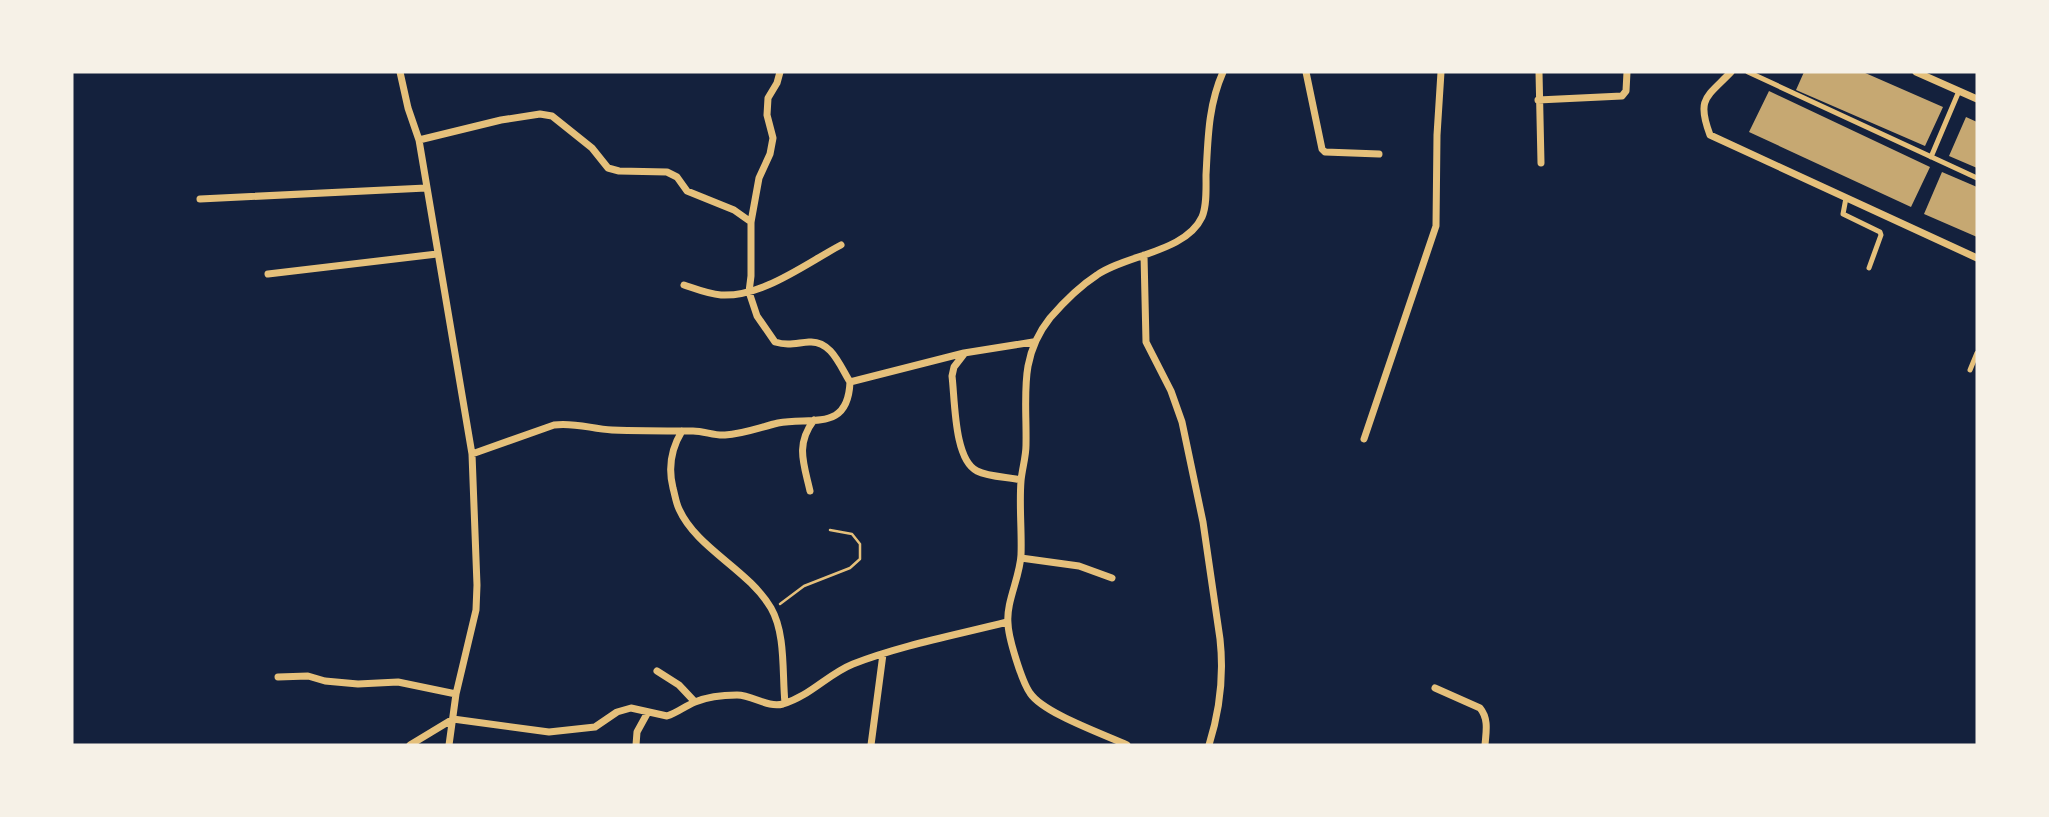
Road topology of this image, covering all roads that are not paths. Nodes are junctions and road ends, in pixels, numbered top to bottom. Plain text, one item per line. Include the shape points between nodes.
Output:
1 (400, 72) edge
2 (780, 72) edge
3 (1223, 72) edge
4 (1306, 72) edge
5 (1441, 72) edge
6 (1539, 72) edge
7 (1627, 72) edge
8 (1731, 72) edge
9 (1748, 72) edge
10 (1916, 72) edge
11 (1959, 91) junction
12 (1977, 99) edge
13 (1538, 100) junction
14 (419, 140) junction
15 (1379, 154) dead end
16 (1931, 157) junction
17 (1541, 163) dead end
18 (1977, 178) edge
19 (426, 188) junction
20 (1846, 198) junction
21 (200, 199) dead end
22 (751, 222) junction
23 (841, 245) dead end
24 (437, 254) junction
25 (1144, 255) junction
26 (1977, 258) edge
27 (1869, 268) dead end
28 (268, 274) dead end
29 (684, 285) dead end
30 (749, 292) junction
31 (1033, 342) junction
32 (1977, 353) edge
33 (964, 354) junction
34 (1970, 370) dead end
35 (850, 382) junction
36 (814, 420) junction
37 (682, 431) junction
38 (1364, 439) dead end
39 (472, 454) junction
40 (1021, 480) junction
41 (810, 491) dead end
42 (1021, 558) junction
43 (1112, 578) dead end
44 (1007, 622) junction
45 (883, 654) junction
46 (657, 671) dead end
47 (278, 677) dead end
48 (1435, 688) dead end
49 (456, 694) junction
50 (695, 702) junction
51 (785, 703) junction
52 (648, 712) junction
53 (453, 719) junction
54 (410, 745) edge
55 (449, 745) edge
56 (636, 745) edge
57 (871, 745) edge
58 (1127, 745) edge
59 (1209, 745) edge
60 (1485, 745) edge

1 - 14 street
2 - 22 street via 768,98 773,138
3 - 25 street via 1209,113 1202,216 1194,229 1178,240
4 - 15 street via 1322,149
5 - 38 street via 1436,226
6 - 13 street
7 - 13 street via 1622,96
8 - 20 street via 1702,106 1710,135
9 - 16 lane
10 - 11 street
11 - 12 street
11 - 16 lane
13 - 17 street
14 - 19 street
14 - 22 street via 501,120 552,116 608,167 667,172 687,191
16 - 18 lane
19 - 21 street
19 - 24 street
20 - 26 street
20 - 27 lane via 1842,213 1881,235
22 - 30 street
23 - 30 street
24 - 28 street
24 - 39 street
25 - 31 street via 1097,274 1050,318
25 - 59 street via 1146,342 1182,422 1220,639 1221,696
29 - 30 street via 717,295
30 - 35 street via 757,316 775,342 822,343
31 - 33 street
31 - 40 street via 1027,369 1026,453
32 - 34 lane
33 - 35 street
33 - 40 street via 952,376 964,458 977,471
35 - 36 street via 844,410
36 - 37 street via 725,435
36 - 41 street via 801,448
37 - 39 street via 601,429 565,423
37 - 51 street via 670,463 679,509 690,526 757,588 772,610 779,632
39 - 49 street via 478,585
40 - 42 street
42 - 43 street via 1079,566
42 - 44 street
44 - 45 street
44 - 58 street via 1031,696 1045,708
45 - 51 street via 840,670
45 - 57 street
46 - 50 street
47 - 49 street via 308,676 358,684 398,682
48 - 60 street via 1484,712
49 - 53 street
50 - 51 street via 742,695 773,705
50 - 52 street via 667,716
52 - 53 street via 631,708 595,727 549,732
52 - 56 street via 637,732
53 - 54 street
53 - 55 street

